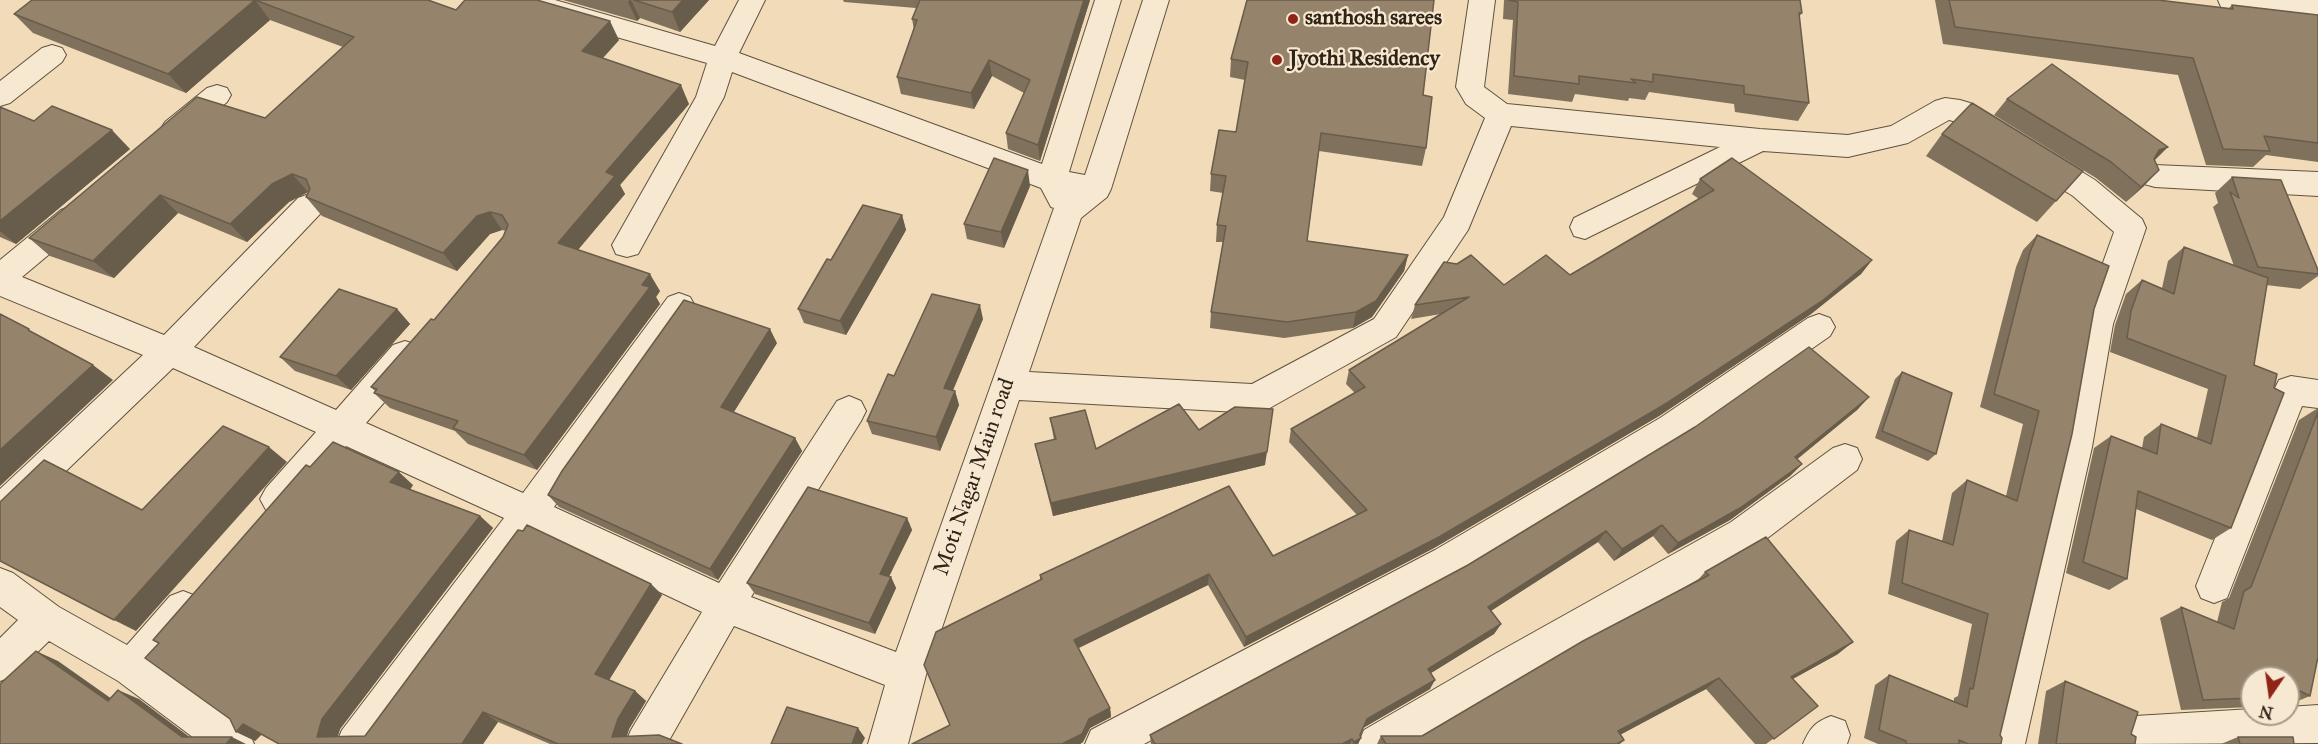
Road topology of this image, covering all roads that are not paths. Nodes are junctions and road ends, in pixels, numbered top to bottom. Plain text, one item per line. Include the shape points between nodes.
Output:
1 (522, 0) edge
2 (752, 0) edge
3 (1108, 0) edge
4 (1156, 0) edge
5 (1482, 0) edge
6 (2231, 0) edge
7 (2318, 9) edge
8 (52, 55) dead end
9 (723, 58) junction
10 (217, 95) dead end
11 (0, 96) edge
12 (1502, 114) junction
13 (1760, 140) junction
14 (154, 148) edge
15 (2155, 176) edge
16 (1052, 180) junction
17 (2318, 184) edge
18 (1096, 189) junction
19 (90, 202) edge
20 (309, 206) edge
21 (1068, 211) junction
22 (1585, 227) dead end
23 (627, 244) dead end
24 (0, 280) edge
25 (679, 306) edge
26 (1819, 327) dead end
27 (426, 332) edge
28 (169, 351) junction
29 (1007, 385) junction
30 (2318, 394) edge
31 (849, 411) dead end
32 (341, 428) junction
33 (1845, 459) dead end
34 (0, 512) edge
35 (529, 513) junction
36 (255, 526) edge
37 (0, 585) edge
38 (2214, 585) dead end
39 (201, 588) edge
40 (726, 605) junction
41 (46, 619) junction
42 (0, 663) edge
43 (131, 668) junction
44 (907, 675) junction
45 (2318, 724) edge
46 (234, 744) edge
47 (356, 744) edge
48 (645, 744) edge
49 (888, 744) edge
50 (1105, 744) edge
51 (1378, 744) edge
52 (2005, 744) edge
53 (2133, 744) edge

1 - 9 street
2 - 9 street
3 - 16 street
4 - 18 street
5 - 12 street via 1470,87 1476,97
6 - 7 street
8 - 11 street
9 - 16 street
9 - 23 street via 710,97
10 - 14 street
12 - 13 street
12 - 29 street via 1457,222 1384,328 1256,399
13 - 22 street
13 - 52 street via 1848,146 1898,135 1945,109 1960,111 2084,188 2131,228 2097,324 2075,447
15 - 17 street
16 - 18 street
16 - 21 street
18 - 21 street
19 - 24 street
20 - 28 street
21 - 29 street, Moti Nagar Main road
24 - 28 street
25 - 35 street
26 - 50 street via 1672,428 1448,562
27 - 32 street
28 - 32 street
28 - 34 street
29 - 44 street, Moti Nagar Main road
30 - 38 street via 2291,390
31 - 40 street
32 - 35 street
32 - 36 street
33 - 51 street via 1744,534
35 - 40 street
35 - 47 street
37 - 41 street
39 - 43 street
40 - 44 street
40 - 48 street
41 - 42 street
41 - 43 street
43 - 46 street
44 - 49 street, Moti Nagar Main road
45 - 53 street via 2134,735

